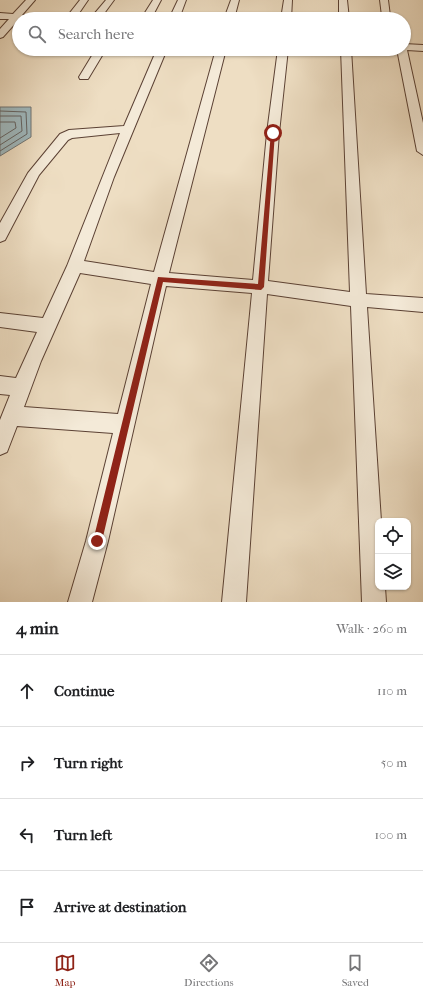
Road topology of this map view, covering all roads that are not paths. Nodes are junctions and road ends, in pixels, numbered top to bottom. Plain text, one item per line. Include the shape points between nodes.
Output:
1 (31, 0) edge
2 (84, 0) edge
3 (110, 0) edge
4 (157, 0) edge
5 (182, 0) edge
6 (235, 0) edge
7 (288, 0) edge
8 (343, 0) edge
9 (384, 0) edge
10 (21, 12) edge
11 (75, 12) edge
12 (101, 12) edge
13 (150, 12) edge
14 (177, 12) edge
15 (231, 12) edge
16 (287, 12) edge
17 (344, 12) edge
18 (386, 12) edge
19 (0, 16) edge
20 (12, 17) edge
21 (12, 22) edge
22 (0, 35) edge
23 (411, 47) edge
24 (423, 48) edge
25 (97, 56) edge
26 (159, 56) edge
27 (219, 56) edge
28 (282, 56) edge
29 (346, 56) edge
30 (403, 56) edge
31 (84, 77) dead end
32 (129, 129) junction
33 (423, 151) edge
34 (0, 236) edge
35 (75, 266) junction
36 (160, 279) junction
37 (261, 287) junction
38 (358, 300) junction
39 (423, 305) edge
40 (0, 320) edge
41 (47, 326) junction
42 (0, 385) edge
43 (22, 388) junction
44 (11, 416) junction
45 (124, 424) junction
46 (0, 445) edge
47 (80, 602) edge
48 (234, 602) edge
49 (374, 602) edge

1 - 10 street
2 - 11 street
3 - 12 street
4 - 13 street
5 - 14 street
6 - 15 street
7 - 16 street
8 - 17 street
9 - 18 street
19 - 20 street
21 - 22 street
23 - 24 street
25 - 31 street
26 - 32 street
27 - 36 street
28 - 37 street via 273,133
29 - 38 street
30 - 33 street
32 - 34 street via 69,134 64,137 34,173
32 - 35 street
35 - 36 street
35 - 41 street
36 - 37 street
36 - 45 street
37 - 38 street
37 - 48 street
38 - 39 street
38 - 49 street
40 - 41 street
41 - 43 street
42 - 43 street
43 - 44 street
44 - 45 street
44 - 46 street
45 - 47 street

